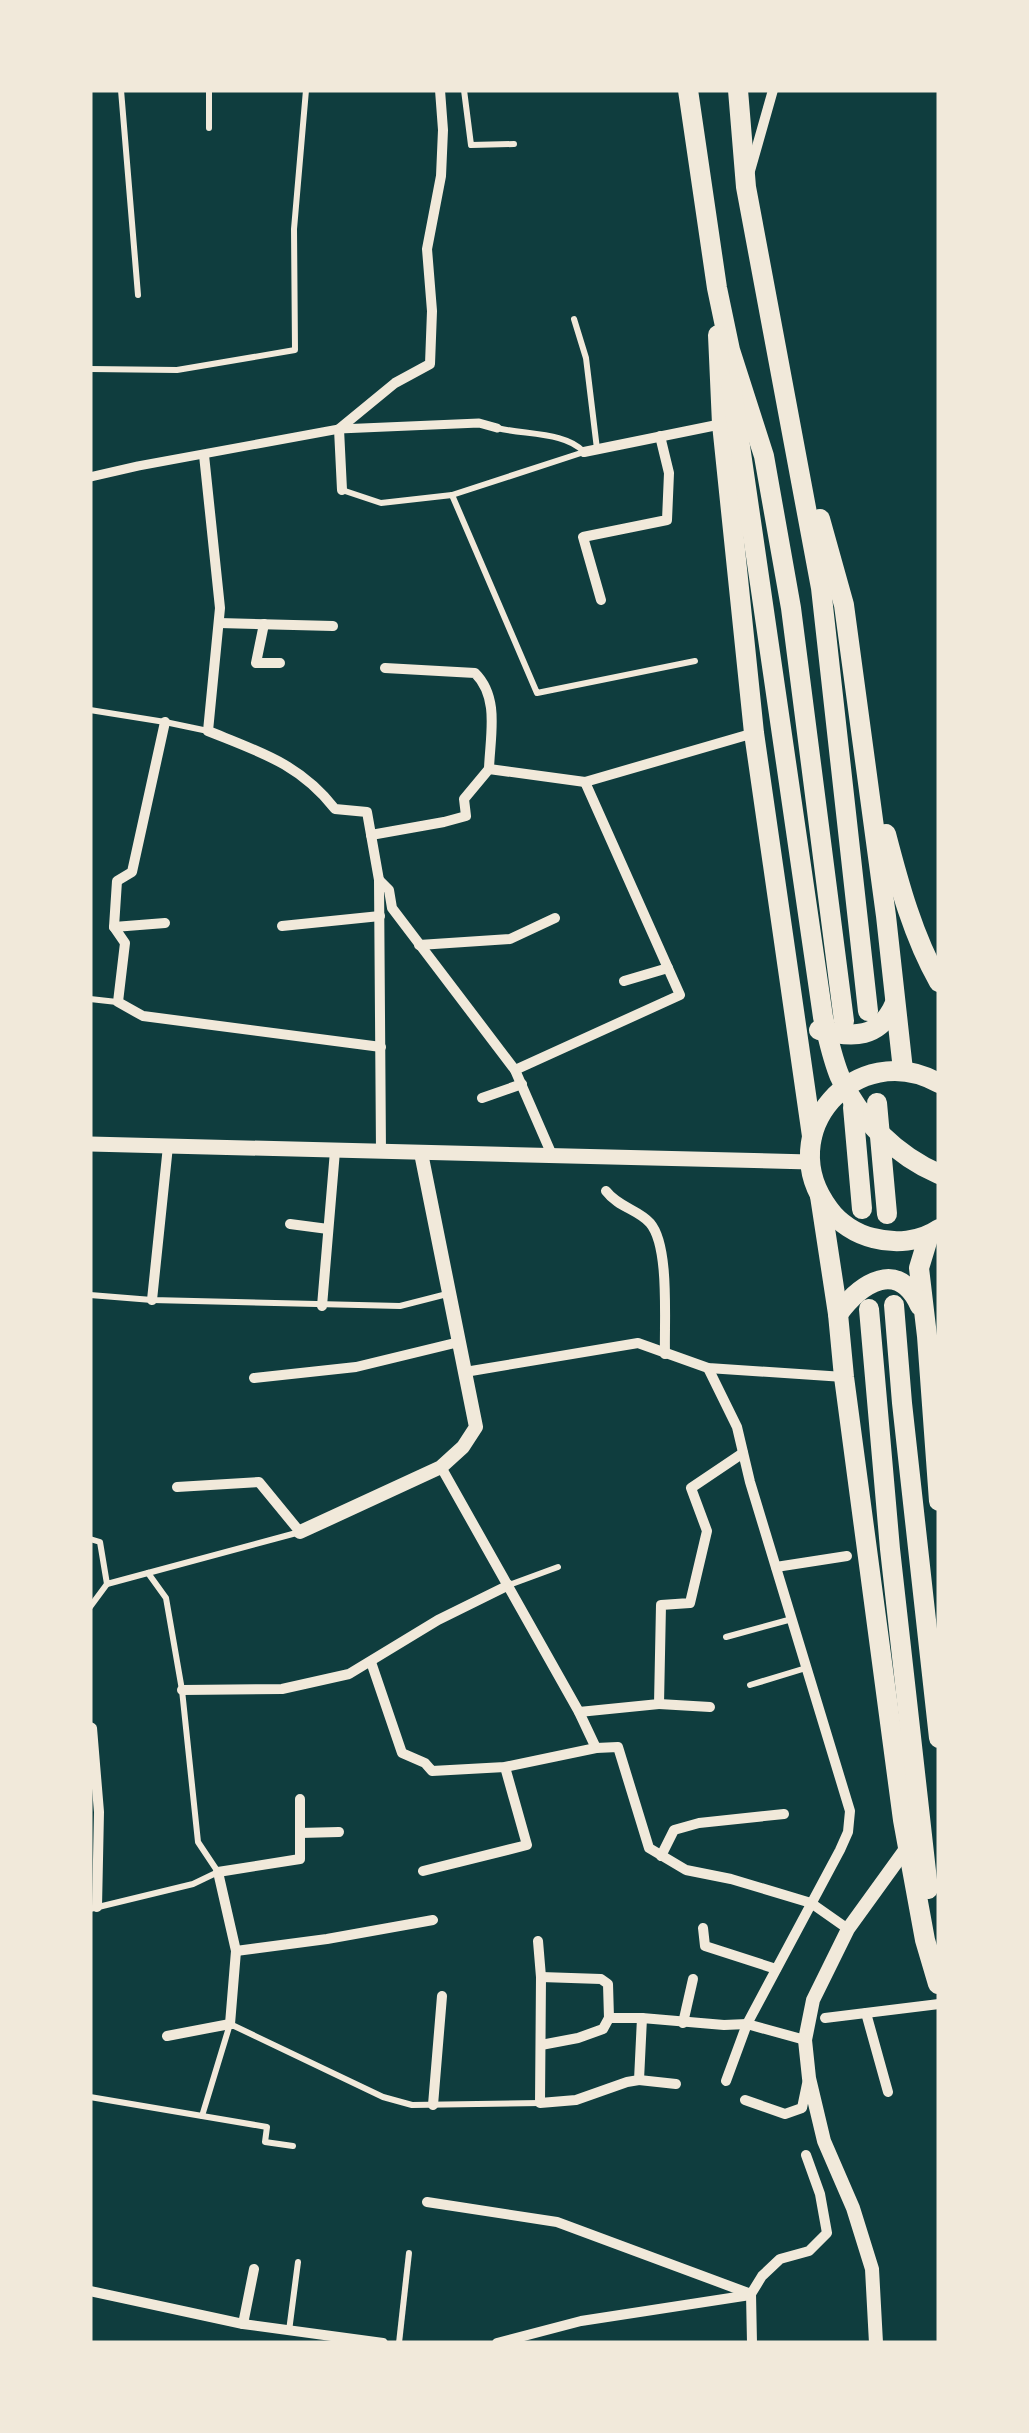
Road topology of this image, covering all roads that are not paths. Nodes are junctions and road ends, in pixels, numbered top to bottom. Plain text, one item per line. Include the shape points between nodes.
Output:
1 (120, 90) edge
2 (209, 90) edge
3 (306, 90) edge
4 (440, 90) edge
5 (464, 90) edge
6 (688, 90) edge
7 (724, 90) edge
8 (738, 90) edge
9 (773, 90) edge
10 (209, 128) dead end
11 (514, 144) dead end
12 (746, 186) junction
13 (716, 288) junction
14 (138, 294) dead end
15 (574, 320) dead end
16 (90, 370) edge
17 (784, 396) junction
18 (722, 424) junction
19 (497, 428) joint
20 (339, 429) junction
21 (660, 436) junction
22 (598, 449) junction
23 (584, 452) junction
24 (204, 455) junction
25 (90, 477) edge
26 (342, 490) joint
27 (452, 495) junction
28 (601, 600) dead end
29 (219, 622) junction
30 (264, 624) junction
31 (334, 626) dead end
32 (695, 660) dead end
33 (280, 664) dead end
34 (385, 668) dead end
35 (90, 710) edge
36 (166, 722) junction
37 (208, 732) junction
38 (754, 733) junction
39 (864, 749) junction
40 (489, 768) junction
41 (585, 782) junction
42 (371, 835) junction
43 (378, 880) junction
44 (380, 916) junction
45 (555, 918) dead end
46 (165, 923) dead end
47 (282, 926) dead end
48 (114, 928) junction
49 (418, 945) junction
50 (668, 968) junction
51 (624, 981) dead end
52 (939, 982) edge
53 (793, 998) junction
54 (90, 999) edge
55 (118, 1002) junction
56 (895, 1003) junction
57 (868, 1011) dead end
58 (844, 1021) dead end
59 (381, 1047) junction
60 (515, 1070) junction
61 (903, 1070) junction
62 (939, 1083) edge
63 (522, 1084) junction
64 (482, 1098) dead end
65 (877, 1103) dead end
66 (853, 1107) dead end
67 (812, 1136) junction
68 (90, 1144) edge
69 (168, 1146) junction
70 (335, 1151) junction
71 (381, 1152) junction
72 (422, 1153) junction
73 (552, 1156) junction
74 (810, 1162) junction
75 (939, 1174) edge
76 (606, 1191) dead end
77 (820, 1196) junction
78 (862, 1210) dead end
79 (887, 1214) dead end
80 (290, 1224) dead end
81 (328, 1228) junction
82 (935, 1232) edge
83 (449, 1293) junction
84 (90, 1294) edge
85 (152, 1300) junction
86 (894, 1305) dead end
87 (322, 1306) junction
88 (869, 1310) dead end
89 (838, 1314) junction
90 (925, 1317) junction
91 (459, 1342) junction
92 (664, 1354) junction
93 (708, 1368) junction
94 (465, 1372) junction
95 (844, 1377) junction
96 (254, 1378) dead end
97 (939, 1420) edge
98 (934, 1442) junction
99 (743, 1453) junction
100 (441, 1467) junction
101 (178, 1488) dead end
102 (939, 1500) edge
103 (300, 1532) junction
104 (90, 1539) edge
105 (846, 1556) dead end
106 (558, 1567) dead end
107 (776, 1567) junction
108 (148, 1573) junction
109 (107, 1584) junction
110 (510, 1586) junction
111 (90, 1608) edge
112 (792, 1619) junction
113 (726, 1637) dead end
114 (371, 1662) junction
115 (806, 1668) junction
116 (750, 1685) dead end
117 (182, 1690) junction
118 (659, 1704) junction
119 (710, 1707) dead end
120 (580, 1712) junction
121 (91, 1728) edge
122 (938, 1731) edge
123 (596, 1748) junction
124 (505, 1767) junction
125 (300, 1799) dead end
126 (784, 1814) dead end
127 (340, 1832) dead end
128 (300, 1833) junction
129 (908, 1846) junction
130 (661, 1856) junction
131 (423, 1871) dead end
132 (218, 1872) junction
133 (810, 1903) junction
134 (94, 1908) edge
135 (433, 1920) dead end
136 (702, 1928) dead end
137 (848, 1929) junction
138 (538, 1941) dead end
139 (236, 1951) junction
140 (776, 1969) junction
141 (541, 1977) junction
142 (693, 1979) dead end
143 (938, 1984) edge
144 (939, 1994) edge
145 (442, 1996) dead end
146 (939, 2004) edge
147 (866, 2013) junction
148 (609, 2018) junction
149 (642, 2018) junction
150 (825, 2018) dead end
151 (683, 2023) junction
152 (230, 2024) junction
153 (746, 2024) junction
154 (167, 2036) dead end
155 (806, 2040) junction
156 (542, 2045) junction
157 (809, 2078) junction
158 (639, 2080) junction
159 (726, 2081) dead end
160 (676, 2084) dead end
161 (888, 2092) dead end
162 (90, 2097) edge
163 (745, 2100) dead end
164 (540, 2103) junction
165 (433, 2105) junction
166 (202, 2116) junction
167 (293, 2146) dead end
168 (806, 2155) dead end
169 (427, 2202) dead end
170 (409, 2253) dead end
171 (298, 2262) dead end
172 (254, 2268) dead end
173 (90, 2291) edge
174 (751, 2294) junction
175 (243, 2324) junction
176 (287, 2337) edge
177 (383, 2343) edge
178 (399, 2343) edge
179 (497, 2343) edge
180 (752, 2343) edge
181 (876, 2343) edge

1 - 14 lane
2 - 10 lane
3 - 16 lane via 294,230 295,350 177,370
4 - 20 street via 441,176 427,249 430,364
5 - 11 lane via 470,145
6 - 13 highway
7 - 12 highway
8 - 12 highway
9 - 12 street
12 - 17 highway
13 - 18 highway
13 - 58 highway via 764,456
13 - 75 highway via 831,1052 849,1094 874,1126 911,1160
15 - 22 lane
17 - 39 highway via 844,605
17 - 57 highway via 821,588
18 - 21 street
18 - 38 highway
19 - 20 street via 479,423
19 - 23 lane via 560,437
20 - 24 street
20 - 26 street
21 - 22 street
21 - 28 street via 670,473 667,520 583,537
22 - 23 street
23 - 27 lane
24 - 25 street
24 - 29 street
26 - 27 lane via 381,503
27 - 32 lane via 536,694
29 - 30 street
29 - 37 street
30 - 31 street
30 - 33 street via 256,663
34 - 40 street via 475,673 492,702
35 - 36 lane
36 - 37 lane
36 - 48 street via 132,872 117,881
37 - 42 street via 284,762 336,810 367,812
38 - 41 street
38 - 53 highway
39 - 52 highway via 898,880
39 - 56 highway
40 - 41 street
40 - 42 street via 464,799 466,816
41 - 50 street
42 - 43 street
43 - 44 street
43 - 49 street
44 - 47 street
44 - 59 street
45 - 49 street via 510,938
46 - 48 street
48 - 55 street via 126,943
49 - 60 street
50 - 51 street
50 - 60 street via 680,995
53 - 56 highway via 819,1030 858,1035 879,1028
53 - 67 highway
54 - 55 lane
55 - 59 street via 142,1016
56 - 61 highway
59 - 71 street
60 - 63 street
61 - 62 highway
61 - 67 highway via 855,1080 821,1113
63 - 64 street
63 - 73 street
65 - 79 highway
66 - 78 highway
67 - 74 highway
68 - 69 main road
69 - 70 main road
69 - 85 street
70 - 71 main road
70 - 81 street
71 - 72 main road
72 - 73 main road
72 - 83 street
73 - 74 main road
74 - 77 highway
76 - 92 street via 650,1222 662,1247
77 - 82 highway via 832,1214 867,1237 888,1242
77 - 89 highway
80 - 81 street
81 - 87 street
82 - 90 highway via 919,1268
83 - 87 lane via 400,1306
83 - 91 street
84 - 85 lane
85 - 87 lane
86 - 122 highway
88 - 143 highway
89 - 90 highway via 859,1290 882,1279 914,1292
89 - 95 highway
90 - 98 highway
91 - 94 street
91 - 96 street via 356,1367
92 - 93 street
92 - 94 street via 638,1343 542,1354
93 - 95 street
93 - 99 street
94 - 100 street via 476,1428
95 - 129 highway
97 - 98 highway
98 - 102 highway
99 - 107 street
99 - 118 street via 691,1488 706,1530 690,1603 661,1605
100 - 103 street
100 - 110 street
101 - 103 street via 259,1482
103 - 108 lane
104 - 109 lane via 100,1542
105 - 107 street
106 - 110 lane
107 - 112 street
108 - 109 lane
108 - 117 lane via 166,1598
109 - 111 lane
110 - 114 street
110 - 120 street
112 - 113 lane
112 - 115 street
114 - 117 street via 349,1674 282,1689
114 - 124 street via 402,1753 432,1772
115 - 116 lane
115 - 133 street via 850,1811 848,1832
117 - 132 lane via 198,1842
118 - 119 street
118 - 120 street
120 - 123 street
121 - 134 street via 99,1812
123 - 124 street
123 - 130 street via 618,1747 649,1848
124 - 131 street via 526,1846
125 - 128 street
126 - 130 street via 674,1830
127 - 128 street
128 - 132 street via 300,1859
129 - 137 street
129 - 143 highway
130 - 133 street via 686,1870
132 - 134 lane
132 - 139 street
133 - 137 street
133 - 140 street
135 - 139 street
136 - 140 street via 705,1946
137 - 155 street via 814,2000
138 - 141 street
139 - 152 street
140 - 153 street
141 - 148 street via 601,1978 608,1984
141 - 156 street
142 - 151 street
143 - 144 highway
145 - 165 street
146 - 147 street
147 - 150 street
147 - 161 street
148 - 149 street
148 - 156 street via 603,2029
149 - 151 street
149 - 158 street
151 - 153 street
152 - 154 street
152 - 165 lane via 383,2096
152 - 166 lane
153 - 155 street
153 - 159 street
155 - 157 street
156 - 164 street
157 - 163 street via 802,2108 785,2114
157 - 181 street via 824,2141 872,2269
158 - 160 street
158 - 164 street via 576,2100
162 - 166 lane
164 - 165 lane
166 - 167 lane via 266,2127 265,2142
168 - 174 street via 827,2233 808,2251 780,2259
169 - 174 street via 557,2222
170 - 178 lane
171 - 176 lane
172 - 175 street
173 - 175 street
174 - 179 street via 581,2321
174 - 180 street
175 - 176 street
176 - 177 street

